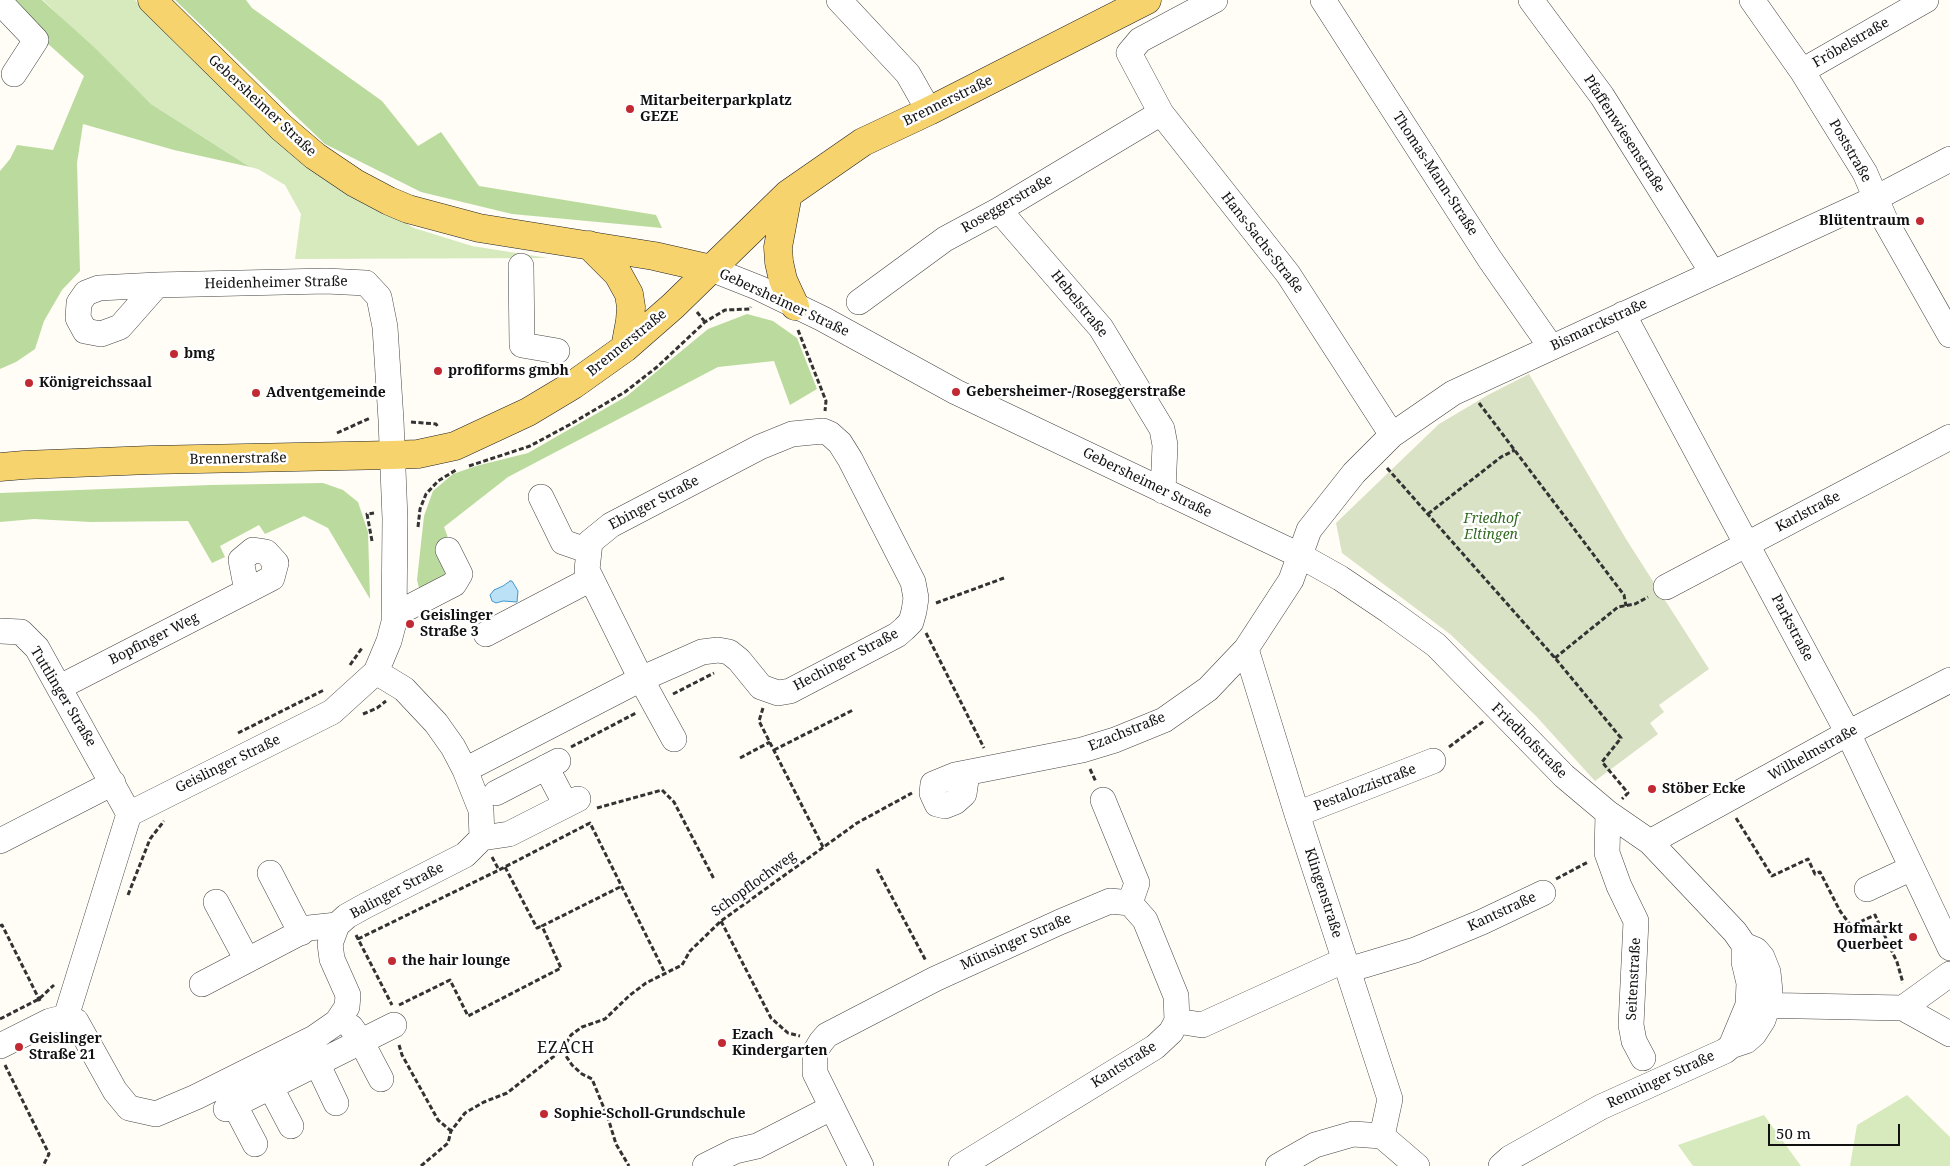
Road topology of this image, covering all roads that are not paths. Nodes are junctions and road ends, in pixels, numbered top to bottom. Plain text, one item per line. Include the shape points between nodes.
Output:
1 (152, 0) edge
2 (839, 0) edge
3 (1148, 0) edge
4 (1215, 0) edge
5 (1323, 0) edge
6 (1532, 0) edge
7 (1752, 0) edge
8 (0, 2) edge
9 (1917, 2) edge
10 (1802, 71) junction
11 (14, 74) dead end
12 (929, 111) junction
13 (1161, 114) junction
14 (1950, 158) edge
15 (788, 194) junction
16 (1876, 198) junction
17 (999, 210) junction
18 (589, 245) junction
19 (520, 266) dead end
20 (711, 269) junction
21 (1712, 272) junction
22 (157, 285) dead end
23 (859, 302) dead end
24 (795, 306) junction
25 (1623, 314) junction
26 (1950, 335) edge
27 (1551, 347) junction
28 (625, 348) junction
29 (557, 351) dead end
30 (1392, 435) junction
31 (1950, 437) edge
32 (392, 455) junction
33 (0, 467) edge
34 (1163, 491) junction
35 (541, 497) dead end
36 (1747, 544) junction
37 (448, 550) dead end
38 (589, 550) junction
39 (1299, 555) junction
40 (591, 579) junction
41 (1666, 586) road end
42 (247, 591) dead end
43 (394, 615) junction
44 (912, 617) joint
45 (0, 632) edge
46 (486, 634) dead end
47 (1246, 649) junction
48 (376, 672) junction
49 (641, 679) junction
50 (1950, 680) edge
51 (60, 687) junction
52 (1848, 733) junction
53 (674, 739) dead end
54 (1433, 761) road end
55 (465, 770) junction
56 (113, 783) junction
57 (933, 784) road end
58 (496, 793) dead end
59 (1103, 800) road end
60 (1608, 813) junction
61 (129, 814) junction
62 (1297, 814) junction
63 (482, 838) junction
64 (0, 841) edge
65 (1650, 842) junction
66 (1912, 868) junction
67 (270, 873) dead end
68 (1867, 889) dead end
69 (1543, 893) road end
70 (216, 902) dead end
71 (1130, 903) junction
72 (337, 924) junction
73 (301, 933) junction
74 (1950, 948) edge
75 (247, 960) junction
76 (1347, 965) junction
77 (1950, 974) edge
78 (202, 984) dead end
79 (1758, 1005) junction
80 (1906, 1006) junction
81 (342, 1014) junction
82 (393, 1017) road end
83 (58, 1019) junction
84 (1177, 1021) junction
85 (1950, 1034) edge
86 (361, 1041) junction
87 (1, 1053) edge
88 (1643, 1058) dead end
89 (317, 1063) junction
90 (381, 1079) dead end
91 (270, 1086) junction
92 (336, 1103) dead end
93 (831, 1108) junction
94 (291, 1126) dead end
95 (1382, 1136) junction
96 (255, 1144) dead end
97 (705, 1166) edge
98 (861, 1166) edge
99 (961, 1166) edge
100 (1278, 1166) edge
101 (1417, 1166) edge
102 (1501, 1166) edge

1 - 18 main road, Gebersheimer Straße via 281,128 355,183 408,209 451,221
2 - 12 street via 908,74
3 - 12 main road, Brennerstraße
4 - 13 street, Hans-Sachs-Straße via 1140,40 1129,53
5 - 27 street, Thomas-Mann-Straße via 1489,258
6 - 21 street, Pfaffenwiesenstraße via 1602,96
7 - 10 street, Poststraße
8 - 11 street via 36,40
9 - 10 street, Fröbelstraße
10 - 16 street, Poststraße via 1866,173
12 - 15 main road, Brennerstraße via 862,142
13 - 17 street, Roseggerstraße
13 - 30 street, Hans-Sachs-Straße via 1288,274
14 - 16 street, Bismarckstraße
15 - 20 main road, Brennerstraße
15 - 24 main road via 778,246 780,270
16 - 21 street, Bismarckstraße
16 - 26 street, Poststraße via 1886,222
17 - 23 street, Roseggerstraße via 946,239
17 - 34 street, Hebelstraße via 1101,328 1162,429 1165,445
18 - 20 main road, Gebersheimer Straße
18 - 28 main road via 618,274 628,294 631,308
19 - 29 street via 522,345
20 - 24 street, Gebersheimer Straße
20 - 28 main road, Brennerstraße
21 - 25 street, Bismarckstraße
22 - 32 street, Heidenheimer Straße via 366,283 379,297 385,327
24 - 34 street, Gebersheimer Straße via 956,392
25 - 27 street, Bismarckstraße
25 - 36 street, Parkstraße
27 - 30 street, Bismarckstraße via 1453,392
28 - 32 main road, Brennerstraße via 573,385 489,431 446,449
30 - 39 street, Bismarckstraße via 1354,472 1309,530
31 - 36 street, Karlstraße
32 - 33 main road, Brennerstraße via 141,460
32 - 43 street, Geislinger Straße
34 - 39 street, Gebersheimer Straße
35 - 38 street via 563,542
36 - 41 street, Karlstraße
36 - 52 street, Parkstraße
37 - 43 street via 460,574 454,584
38 - 40 street via 587,570
38 - 44 street, Ebinger Straße via 590,542 611,525 760,447 792,434 823,431 840,444 850,459 912,582 916,598
39 - 47 street, Ezachstraße via 1291,580
39 - 60 street, Friedhofstraße via 1356,589 1436,645 1564,776
40 - 46 street
40 - 49 street
42 - 51 street, Bopfinger Weg
43 - 48 street, Geislinger Straße via 389,641
44 - 49 street, Hechinger Straße via 897,635 790,690 778,693 761,687 739,660 729,652 718,650 702,652
45 - 51 street, Tuttlinger Straße via 21,632 37,648
47 - 57 street, Ezachstraße via 1208,689 1164,720 1082,750 967,772 964,794 945,806 937,804 932,793
47 - 62 street, Klingenstraße
48 - 55 street via 404,689 436,723
48 - 61 street, Geislinger Straße via 332,712
49 - 53 street
49 - 55 street
50 - 52 street, Wilhelmstraße
51 - 56 street, Tuttlinger Straße
52 - 65 street, Wilhelmstraße
52 - 66 street, Parkstraße
54 - 62 street, Pestalozzistraße
55 - 63 street via 481,810
56 - 61 street, Tuttlinger Straße
56 - 64 street
58 - 63 street via 552,764 579,804 509,834
59 - 71 street via 1137,883
60 - 65 street, Friedhofstraße
60 - 88 street, Seitenstraße via 1606,852 1636,921 1631,1025 1634,1041
61 - 83 street
62 - 76 street, Klingenstraße
63 - 72 street, Balinger Straße via 465,855
65 - 79 street, Friedhofstraße via 1744,945 1744,962
66 - 68 street
66 - 74 street, Parkstraße
67 - 73 street
69 - 76 street, Kantstraße via 1415,950
70 - 75 street
71 - 84 street via 1145,920 1176,996
71 - 93 street, Münsinger Straße via 1110,901 935,979 827,1035 816,1052 815,1074
72 - 73 street via 309,928
72 - 81 street, Balinger Straße via 330,944 332,958 348,995 347,1007
73 - 75 street
75 - 78 street
76 - 84 street, Kantstraße via 1202,1025
76 - 95 street, Klingenstraße via 1390,1099
77 - 80 street
79 - 80 street
79 - 102 street, Renninger Straße via 1725,1051 1601,1108
80 - 85 street
81 - 83 street via 337,1022 314,1038 156,1114 129,1108 115,1091 76,1021
81 - 86 street
82 - 86 street
83 - 87 street
84 - 99 street, Kantstraße via 1171,1032 1155,1047
86 - 89 street
86 - 90 street
89 - 91 street
89 - 92 street
91 - 94 street
91 - 96 street via 230,1107
93 - 97 street via 757,1146 735,1151
93 - 98 street
95 - 100 street via 1353,1134 1315,1145
95 - 101 street

